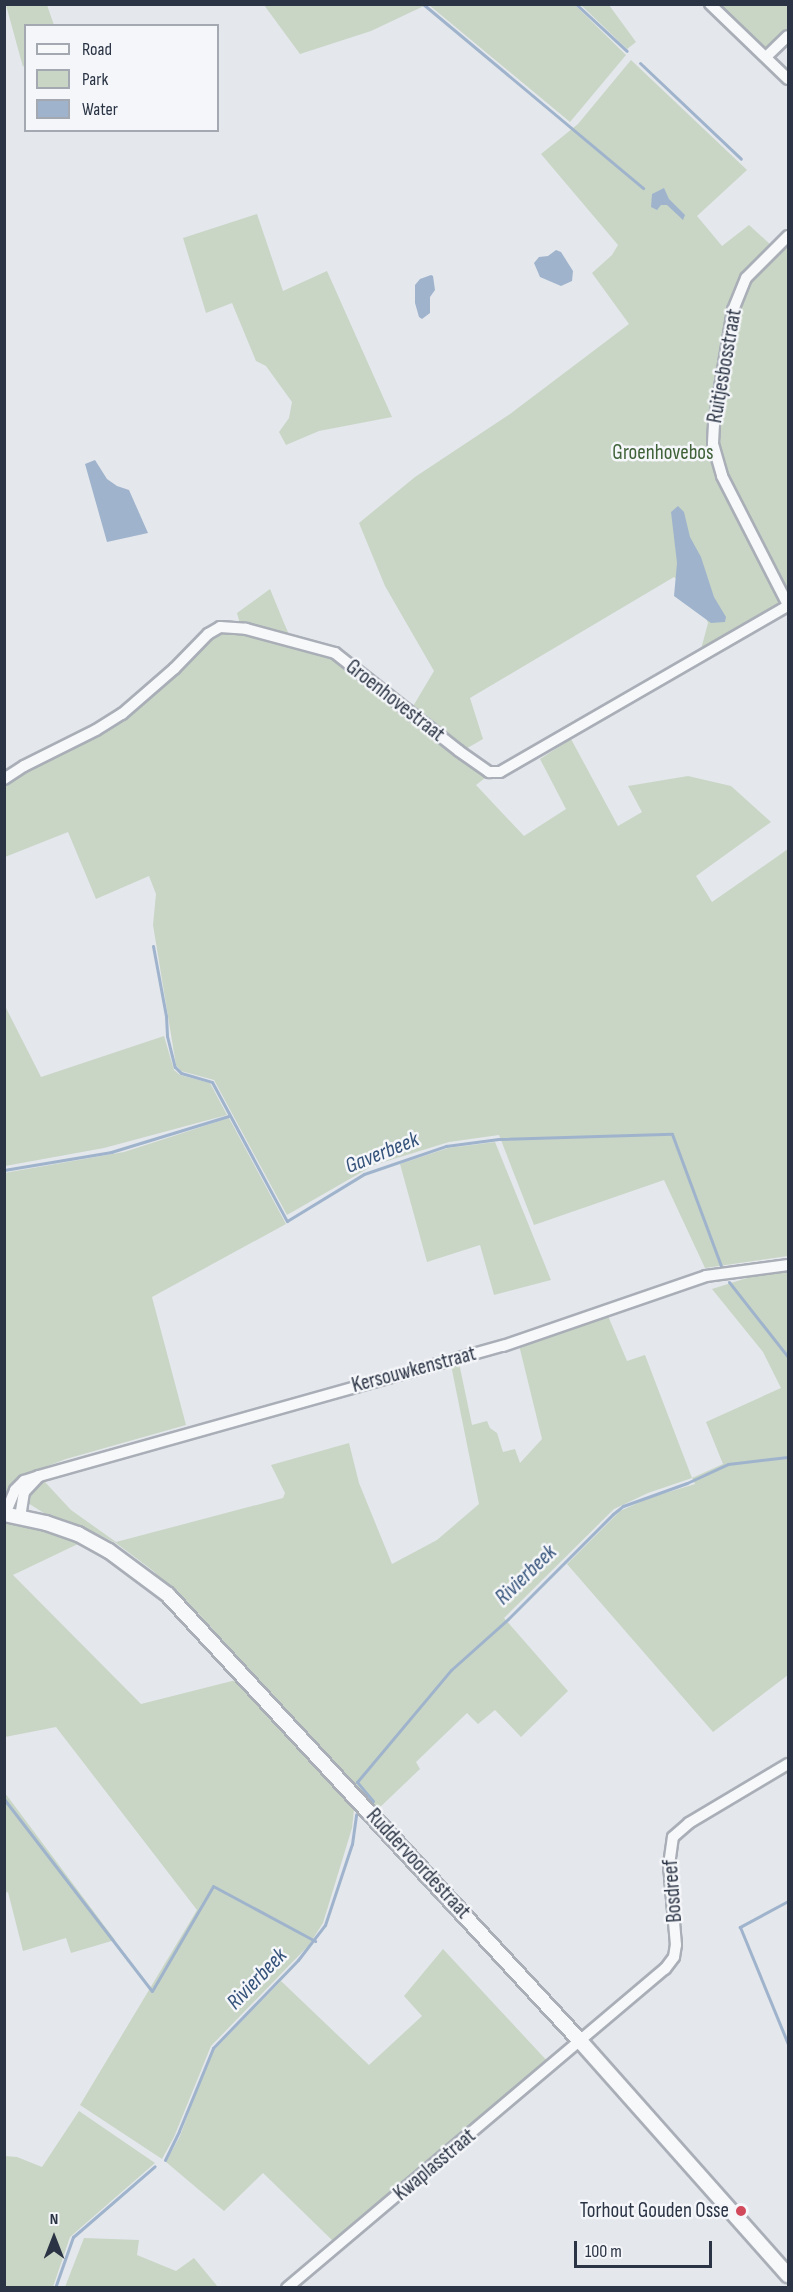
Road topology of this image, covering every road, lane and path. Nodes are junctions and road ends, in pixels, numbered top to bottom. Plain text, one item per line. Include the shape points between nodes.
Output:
1 (710, 4) edge
2 (789, 36) edge
3 (766, 57) junction
4 (789, 80) edge
5 (789, 236) edge
6 (789, 606) edge
7 (4, 779) edge
8 (789, 1265) edge
9 (39, 1476) junction
10 (5, 1514) edge
11 (20, 1516) junction
12 (789, 1764) edge
13 (581, 2042) junction
14 (789, 2275) edge
15 (287, 2288) edge

1 - 3 street
2 - 3 street
3 - 4 street
5 - 6 street, Ruitjesbosstraat via 746,278 736,302 717,397 713,441 722,476
6 - 7 street, Groenhovestraat via 500,772 489,772 459,751 334,653 246,629 220,627 122,714
8 - 9 street, Kersouwkenstraat via 706,1276 503,1346
9 - 10 street, Kersouwkenstraat via 24,1481 15,1490
9 - 11 street via 24,1492
10 - 11 street, Ruddervoordestraat
11 - 13 street, Ruddervoordestraat via 78,1534 109,1551 168,1595
12 - 13 street, Bosdreef via 689,1823 673,1837 669,1858 674,1957
13 - 14 street, Ruddervoordestraat
13 - 15 street, Kwaplasstraat

